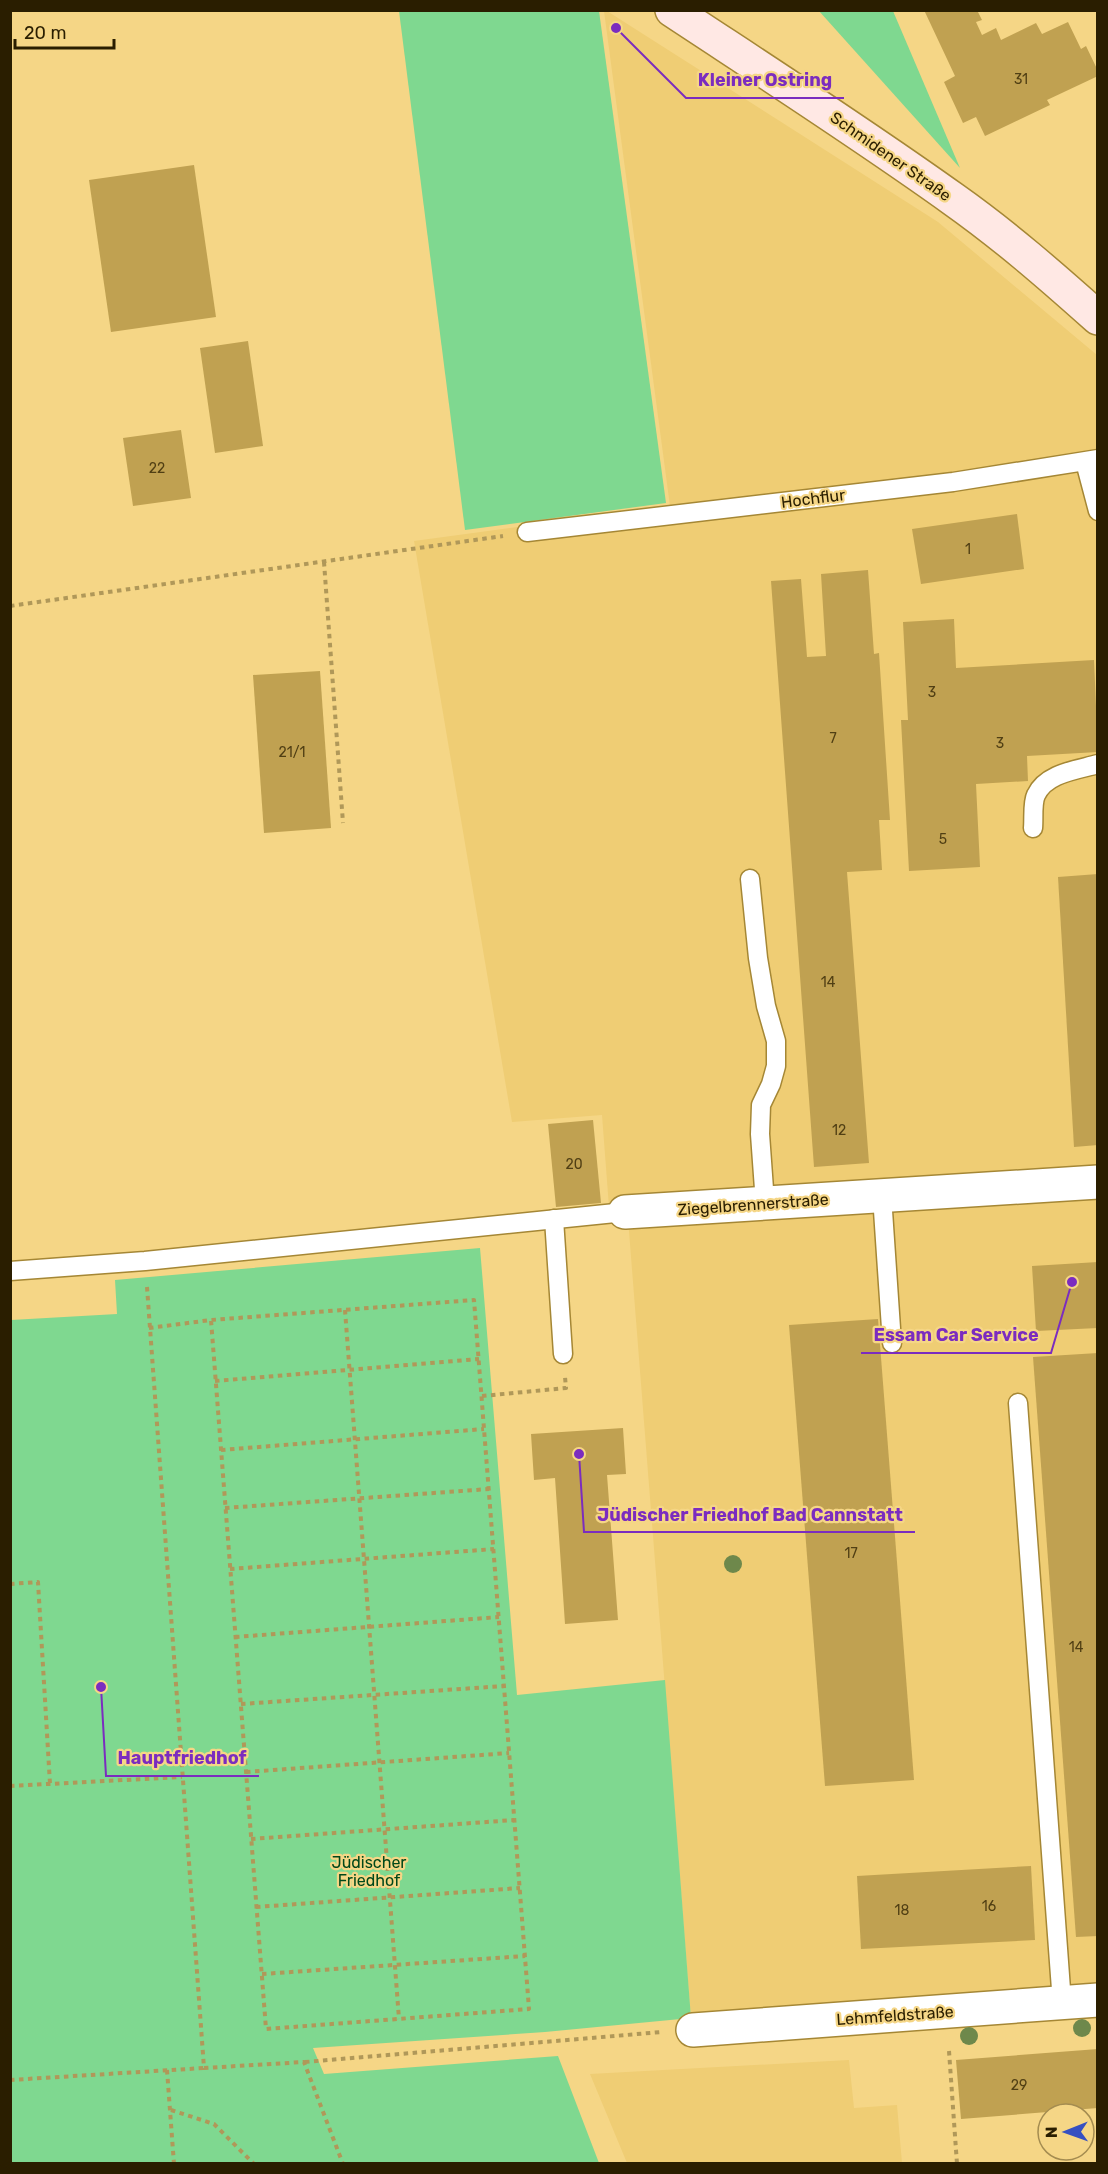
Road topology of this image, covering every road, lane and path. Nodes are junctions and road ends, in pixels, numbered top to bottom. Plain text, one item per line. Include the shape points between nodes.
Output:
1 (672, 10) edge
2 (1098, 318) edge
3 (1091, 461) edge
4 (1098, 511) edge
5 (527, 532) joint
6 (324, 562) junction
7 (10, 606) edge
8 (1098, 764) edge
9 (343, 824) dead end
10 (1033, 828) dead end
11 (750, 879) dead end
12 (1098, 1182) edge
13 (882, 1196) junction
14 (765, 1203) junction
15 (625, 1212) joint
16 (554, 1219) junction
17 (145, 1262) junction
18 (10, 1271) edge
19 (345, 1310) junction
20 (211, 1320) junction
21 (149, 1328) junction
22 (892, 1343) dead end
23 (563, 1354) joint
24 (479, 1359) junction
25 (349, 1370) junction
26 (216, 1381) junction
27 (482, 1396) junction
28 (1018, 1403) dead end
29 (484, 1429) junction
30 (354, 1439) junction
31 (221, 1450) junction
32 (489, 1489) junction
33 (359, 1498) junction
34 (225, 1508) junction
35 (494, 1549) junction
36 (364, 1559) junction
37 (230, 1569) junction
38 (10, 1584) edge
39 (499, 1617) junction
40 (369, 1627) junction
41 (236, 1637) junction
42 (504, 1686) junction
43 (374, 1695) junction
44 (241, 1704) junction
45 (509, 1753) junction
46 (379, 1763) junction
47 (246, 1772) junction
48 (182, 1777) junction
49 (50, 1784) junction
50 (10, 1786) edge
51 (514, 1820) junction
52 (384, 1829) junction
53 (251, 1839) junction
54 (520, 1888) junction
55 (390, 1898) junction
56 (256, 1907) junction
57 (525, 1956) junction
58 (395, 1965) junction
59 (262, 1974) junction
60 (1098, 2000) edge
61 (1062, 2002) junction
62 (399, 2019) junction
63 (693, 2030) joint
64 (949, 2051) dead end
65 (304, 2062) junction
66 (204, 2068) junction
67 (167, 2070) junction
68 (10, 2080) edge
69 (171, 2110) junction
70 (174, 2163) edge
71 (254, 2163) edge
72 (343, 2163) edge
73 (957, 2163) edge

1 - 2 main road, Schmidener Straße via 955,200
3 - 4 lane
3 - 5 lane, Hochflur via 953,482
5 - 6 path
6 - 7 path
6 - 9 path
8 - 10 lane via 1046,782 1035,796
11 - 14 lane via 758,958 776,1041 776,1066 761,1105 759,1134
12 - 13 street, Ziegelbrennerstraße
13 - 14 street, Ziegelbrennerstraße
13 - 22 lane
14 - 15 street, Ziegelbrennerstraße
15 - 16 lane
16 - 17 lane
16 - 23 lane
17 - 18 lane
17 - 21 path
19 - 20 path
19 - 24 path via 474,1300
19 - 25 path
20 - 21 path
20 - 26 path
21 - 48 path
23 - 27 path via 566,1388
24 - 25 path
24 - 27 path
25 - 26 path
25 - 30 path
26 - 31 path
27 - 29 path
28 - 61 lane
29 - 30 path
29 - 32 path
30 - 31 path
30 - 33 path
31 - 34 path
32 - 33 path
32 - 35 path
33 - 34 path
33 - 36 path
34 - 37 path
35 - 36 path
35 - 39 path
36 - 37 path
36 - 40 path
37 - 41 path
38 - 49 path via 38,1582
39 - 40 path
39 - 42 path
40 - 41 path
40 - 43 path
41 - 44 path
42 - 43 path
42 - 45 path
43 - 44 path
43 - 46 path
44 - 47 path
45 - 46 path
45 - 51 path
46 - 47 path
46 - 52 path
47 - 53 path
48 - 49 path
48 - 66 path
49 - 50 path
51 - 52 path
51 - 54 path
52 - 53 path
52 - 55 path
53 - 56 path
54 - 55 path
54 - 57 path
55 - 56 path
55 - 58 path
56 - 59 path
57 - 58 path
57 - 62 path via 529,2008
58 - 59 path
58 - 62 path
59 - 62 path via 266,2029
60 - 61 street, Lehmfeldstraße
61 - 63 street, Lehmfeldstraße
63 - 65 path
64 - 73 path
65 - 66 path
65 - 72 path
66 - 67 path
67 - 68 path
67 - 69 path
69 - 70 path
69 - 71 path via 213,2124

